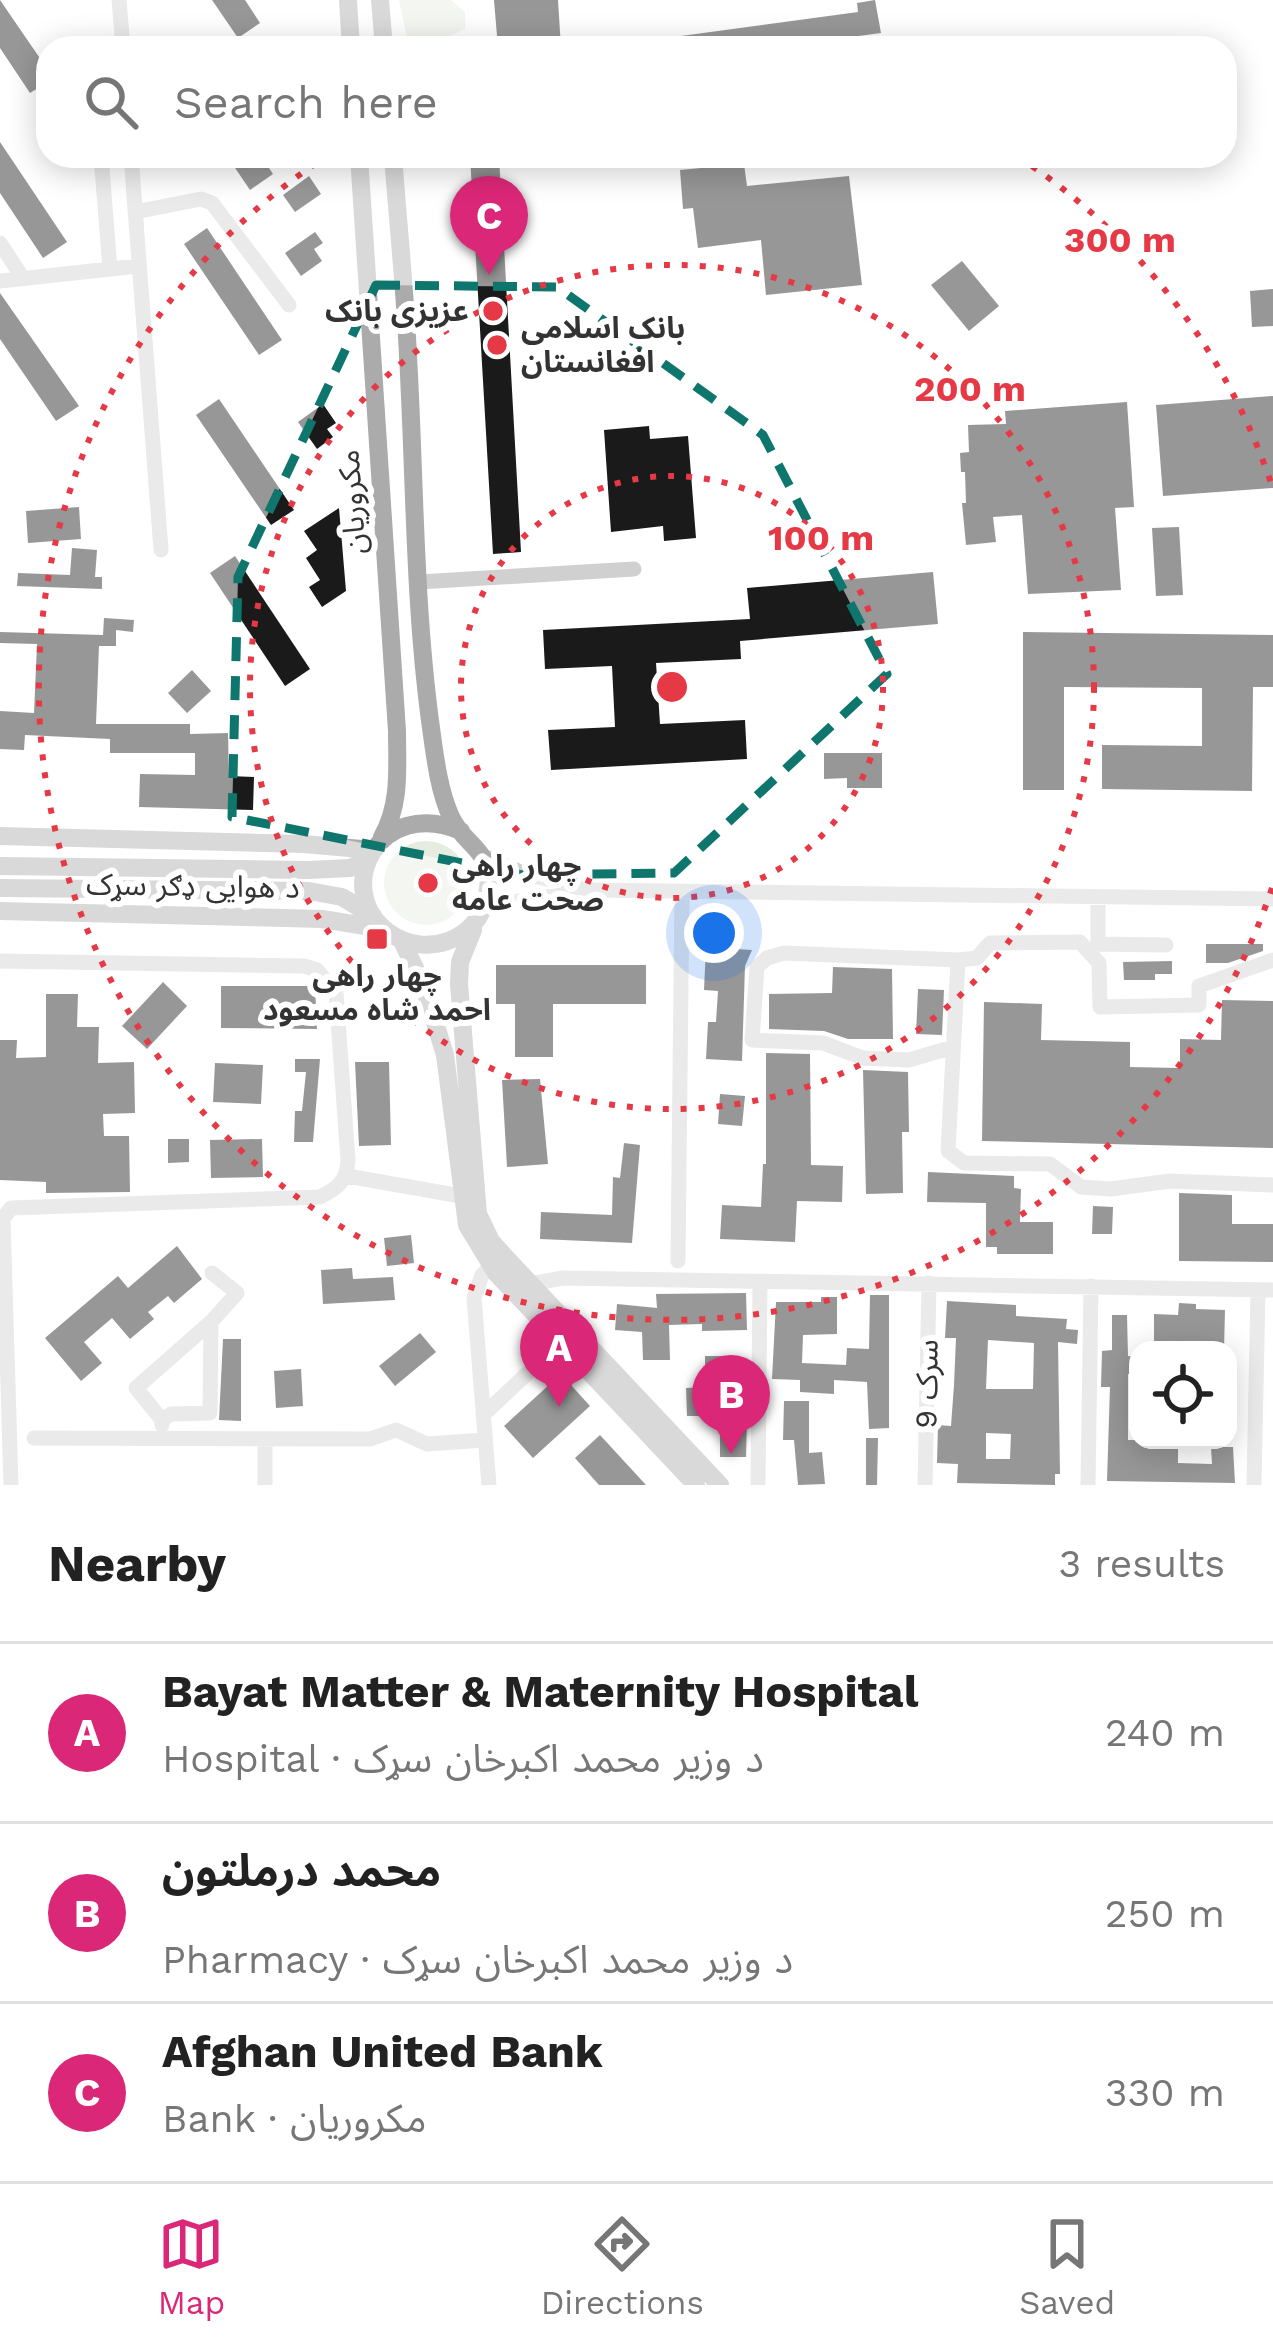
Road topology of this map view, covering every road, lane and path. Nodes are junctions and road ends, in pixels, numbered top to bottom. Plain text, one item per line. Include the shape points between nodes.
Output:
1 (119, 0) edge
2 (348, 0) edge
3 (380, 0) edge
4 (122, 36) edge
5 (350, 36) edge
6 (383, 36) edge
7 (102, 168) edge
8 (131, 168) edge
9 (360, 168) edge
10 (394, 168) edge
11 (135, 212) junction
12 (0, 243) edge
13 (138, 266) junction
14 (110, 269) junction
15 (23, 278) junction
16 (0, 281) edge
17 (289, 305) dead end
18 (161, 550) dead end
19 (634, 569) dead end
20 (419, 582) junction
21 (461, 831) junction
22 (0, 836) edge
23 (374, 850) junction
24 (483, 856) junction
25 (0, 866) edge
26 (0, 888) edge
27 (592, 890) junction
28 (682, 892) junction
29 (1098, 897) junction
30 (1273, 899) edge
31 (0, 911) edge
32 (481, 913) junction
33 (379, 923) junction
34 (402, 941) junction
35 (1166, 945) dead end
36 (958, 960) junction
37 (1273, 960) edge
38 (0, 961) edge
39 (953, 1047) junction
40 (347, 1176) junction
41 (1273, 1185) edge
42 (460, 1196) junction
43 (498, 1260) junction
44 (678, 1261) dead end
45 (212, 1273) dead end
46 (760, 1281) junction
47 (530, 1283) junction
48 (929, 1283) junction
49 (1091, 1286) junction
50 (1265, 1290) edge
51 (211, 1322) junction
52 (561, 1342) junction
53 (483, 1415) junction
54 (162, 1420) junction
55 (34, 1438) dead end
56 (161, 1439) junction
57 (266, 1439) junction
58 (485, 1440) junction
59 (11, 1485) edge
60 (265, 1485) edge
61 (489, 1485) edge
62 (696, 1485) edge
63 (720, 1485) edge
64 (758, 1485) edge
65 (925, 1485) edge
66 (1088, 1485) edge
67 (1254, 1485) edge

1 - 4 street
2 - 5 main road
3 - 6 main road
7 - 14 street
8 - 11 street
9 - 23 main road, مکروریان via 397,731 392,819
10 - 20 main road
11 - 13 street
11 - 17 street via 212,203
12 - 15 street
13 - 14 street
13 - 18 street
14 - 15 street
15 - 16 street
19 - 20 street
20 - 21 main road via 434,743 451,819
21 - 23 main road via 418,821 397,827
21 - 24 main road
22 - 23 main road, د هوایی ډګر سړک
23 - 25 main road via 350,868 308,870
23 - 33 main road via 364,879
24 - 27 street
24 - 32 main road via 489,889
26 - 33 main road via 309,891 342,897
27 - 28 street
27 - 32 street
28 - 29 street
28 - 44 street
29 - 30 street
29 - 35 street via 1098,944
31 - 33 main road, د هوایی ډګر سړک
32 - 34 main road via 443,944
32 - 43 main road via 460,962 463,1043 478,1214
33 - 34 main road
34 - 42 main road via 445,1055
36 - 37 street via 977,958 990,943 1080,942 1099,963 1100,1007 1199,1005 1198,986
36 - 39 street
36 - 39 street via 784,953 766,958 754,980 752,1040 909,1060
38 - 40 street via 317,970 336,993
39 - 41 street via 948,1151 964,1163 1050,1164 1081,1187 1111,1190 1170,1180
40 - 42 street
40 - 59 street via 320,1198 11,1208 3,1219
42 - 43 main road via 472,1239
43 - 47 main road
43 - 52 main road
43 - 53 street via 482,1274 474,1298
45 - 51 street via 237,1293
46 - 47 street
46 - 48 street
46 - 64 street
47 - 63 main road
48 - 49 street
48 - 65 street, سرک 9
49 - 50 street
49 - 66 street
50 - 67 street
51 - 54 street via 210,1413
51 - 54 street via 136,1388
52 - 53 street
52 - 62 main road
53 - 58 street
54 - 56 street
55 - 56 street
56 - 57 street
57 - 58 street via 370,1439 396,1430 427,1444
57 - 60 street
58 - 61 street

